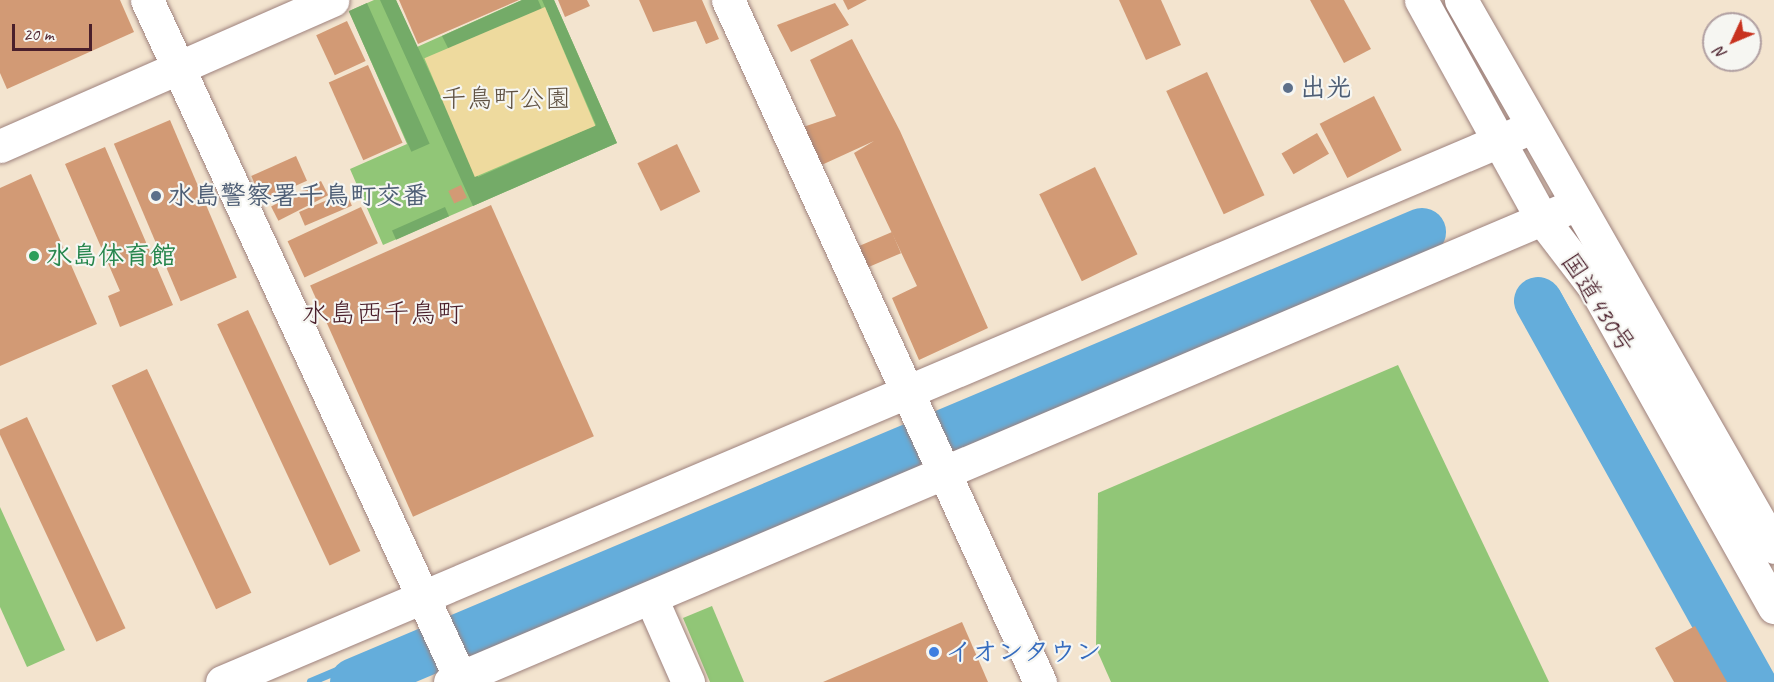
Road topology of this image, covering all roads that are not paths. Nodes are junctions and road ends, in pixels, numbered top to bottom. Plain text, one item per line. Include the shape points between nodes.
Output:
1 (147, 0) edge
2 (333, 0) edge
3 (728, 0) edge
4 (1421, 0) edge
5 (1461, 0) edge
6 (177, 67) junction
7 (1532, 127) junction
8 (1499, 144) junction
9 (0, 146) edge
10 (1577, 204) junction
11 (1542, 219) junction
12 (913, 406) junction
13 (939, 463) junction
14 (1774, 547) edge
15 (651, 598) junction
16 (1774, 607) edge
17 (430, 608) junction
18 (456, 674) edge
19 (222, 682) edge
20 (688, 682) edge
21 (1040, 682) edge

1 - 6 main road
2 - 6 main road
3 - 12 main road
4 - 8 main road, 国道430号
5 - 7 main road, 国道430号
6 - 9 main road
6 - 17 main road
7 - 8 main road
7 - 10 main road, 国道430号
8 - 11 main road, 国道430号
8 - 12 main road
10 - 11 main road
10 - 14 main road, 国道430号
11 - 13 main road
11 - 16 main road, 国道430号 via 1595,288
12 - 13 main road
12 - 17 main road
13 - 15 main road
13 - 21 main road
15 - 18 main road
15 - 20 main road
17 - 18 main road
17 - 19 main road

